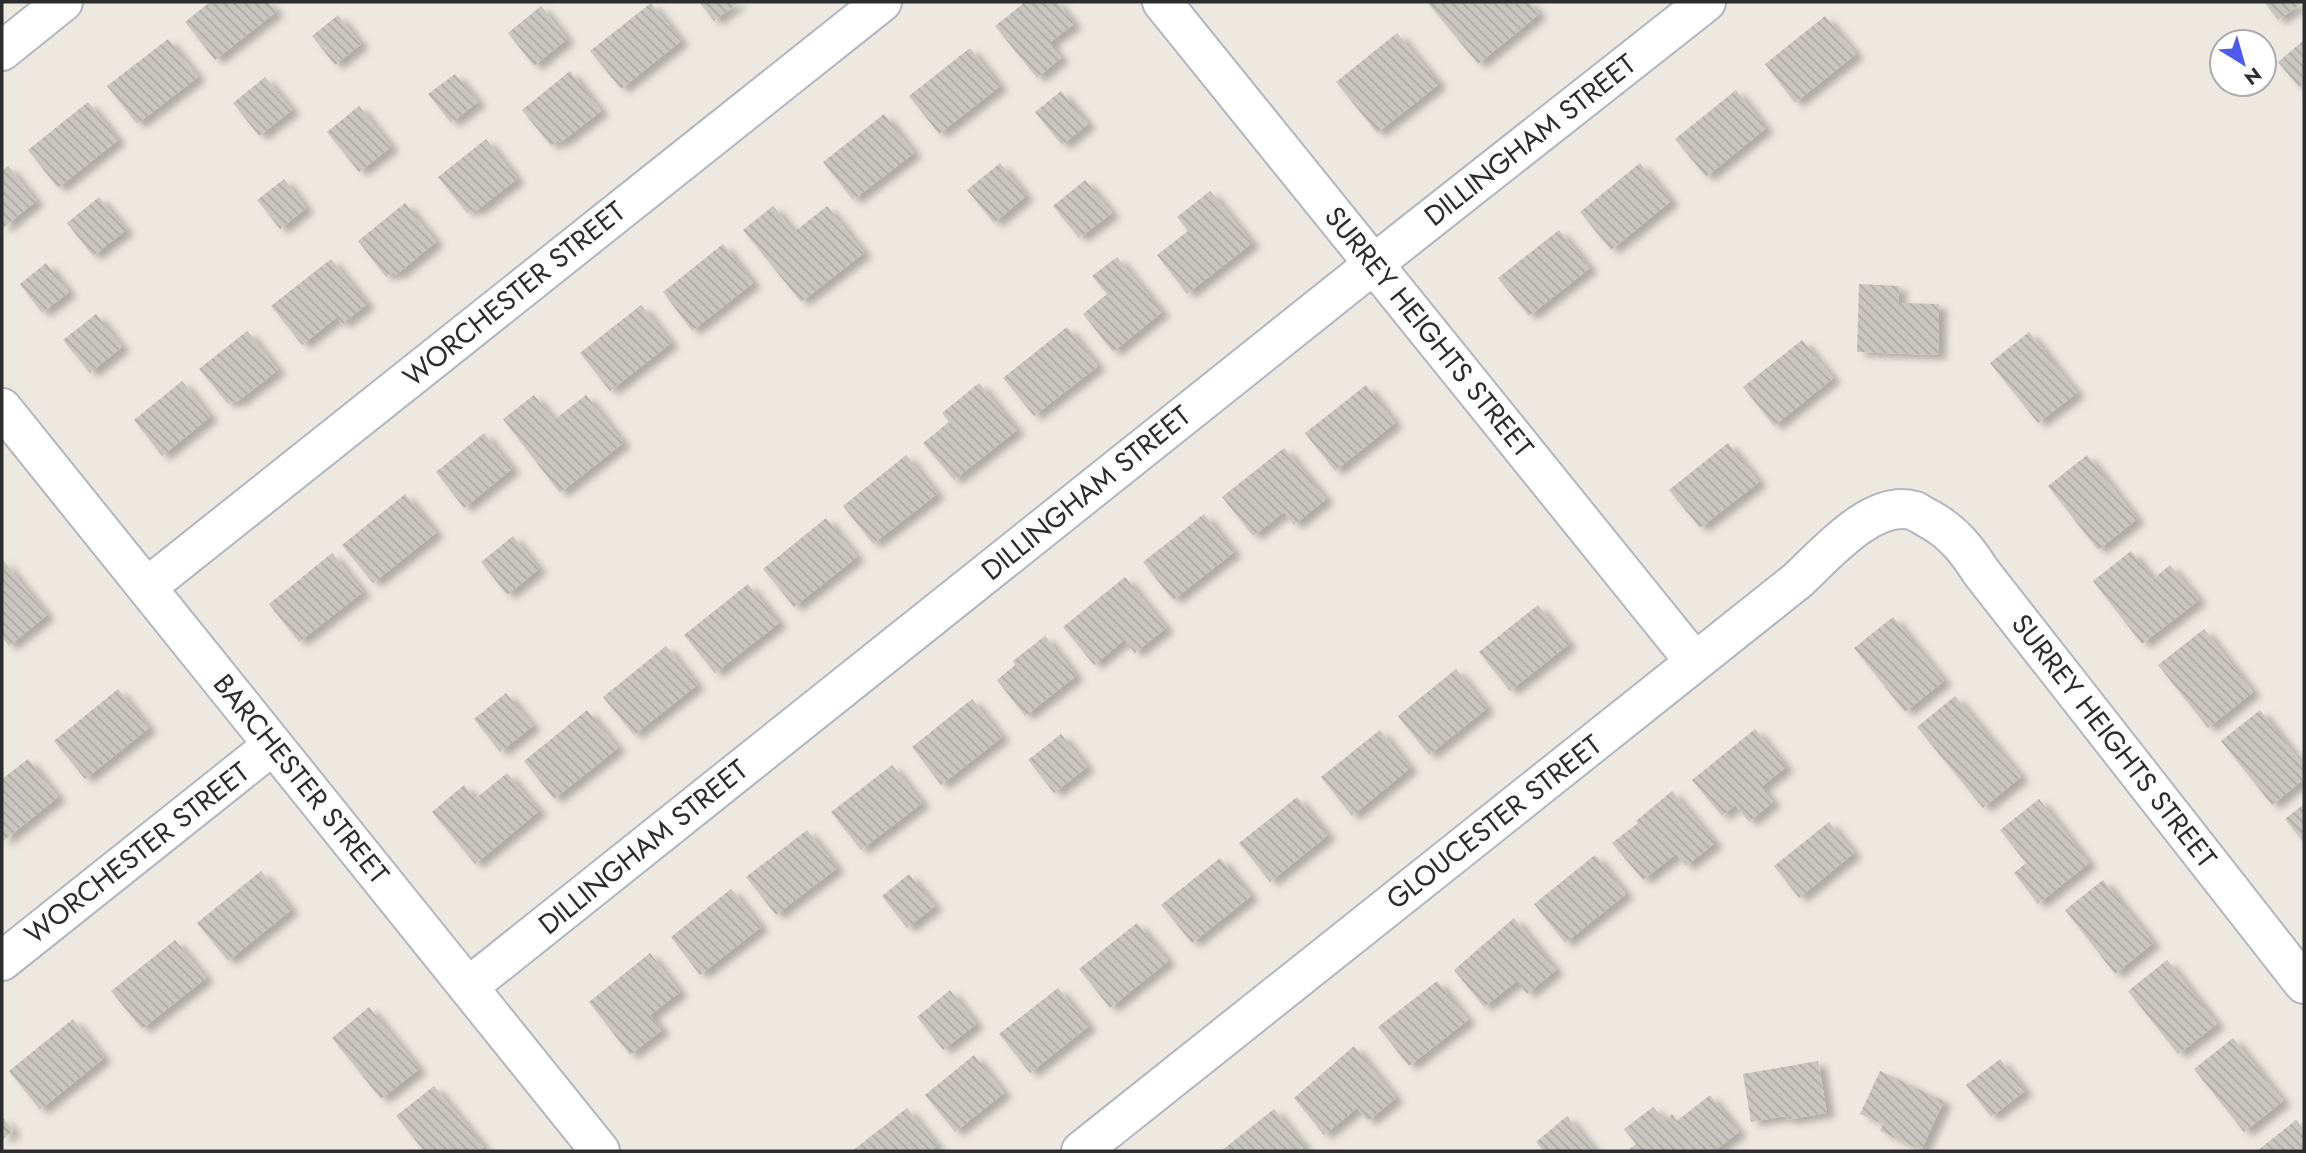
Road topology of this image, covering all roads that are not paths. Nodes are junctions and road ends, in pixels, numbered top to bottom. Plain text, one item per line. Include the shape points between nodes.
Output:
1 (63, 2) edge
2 (882, 2) edge
3 (1162, 2) edge
4 (1706, 2) edge
5 (2, 51) edge
6 (1374, 263) junction
7 (2, 408) edge
8 (1913, 510) joint
9 (147, 587) junction
10 (1695, 662) junction
11 (273, 745) junction
12 (2, 961) edge
13 (2304, 984) edge
14 (468, 987) junction
15 (600, 1151) edge
16 (1081, 1151) edge

1 - 5 street
2 - 9 street, WORCHESTER STREET
3 - 6 street, SURREY HEIGHTS STREET
4 - 6 street, DILLINGHAM STREET
6 - 10 street, SURREY HEIGHTS STREET
6 - 14 street, DILLINGHAM STREET
7 - 9 street, BARCHESTER STREET
8 - 10 street, GLOUCESTER STREET via 1878,515 1851,531
8 - 13 street, SURREY HEIGHTS STREET via 1945,527 1967,550
9 - 11 street, BARCHESTER STREET
10 - 16 street, GLOUCESTER STREET
11 - 12 street, WORCHESTER STREET
11 - 14 street, BARCHESTER STREET
14 - 15 street, BARCHESTER STREET

